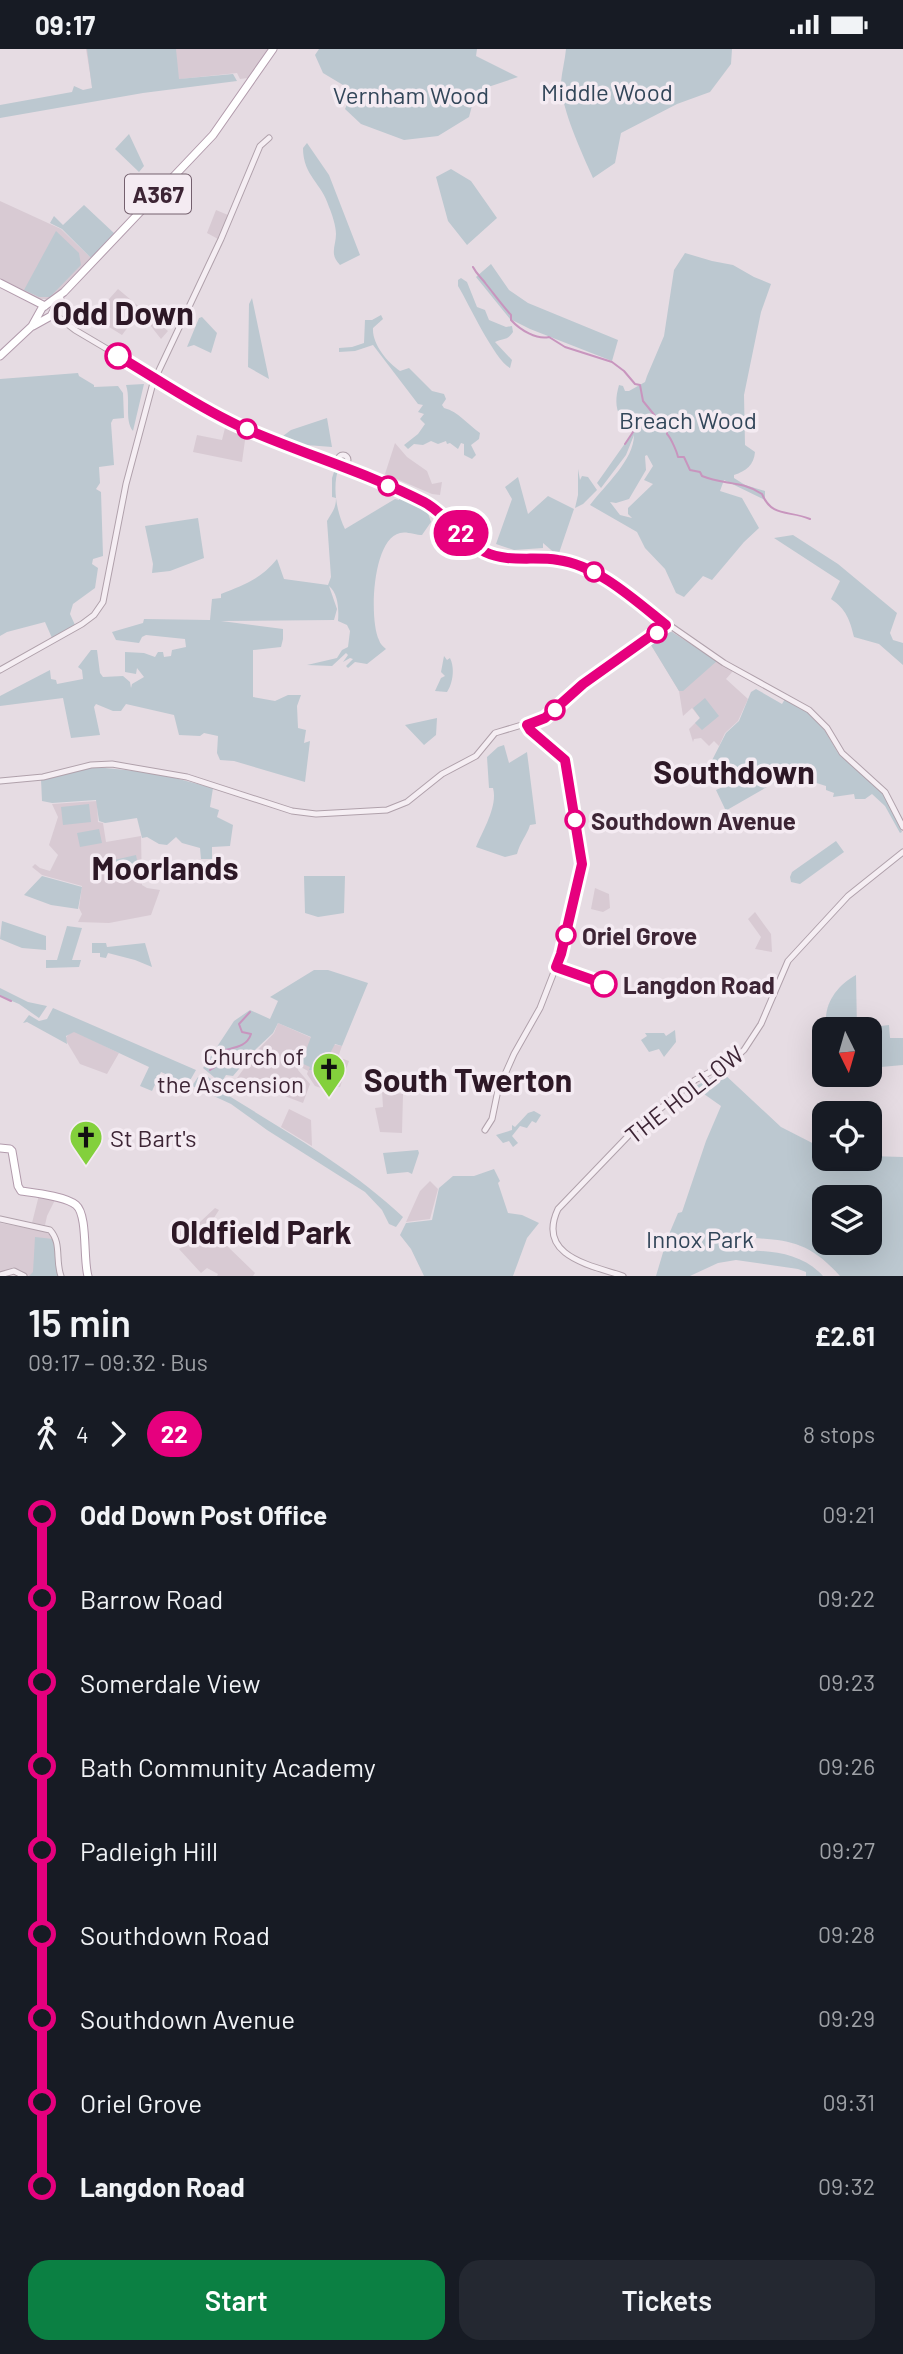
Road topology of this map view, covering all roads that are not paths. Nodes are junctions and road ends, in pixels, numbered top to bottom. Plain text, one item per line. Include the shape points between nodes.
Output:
1 (273, 49) edge
2 (269, 138) dead end
3 (0, 283) edge
4 (47, 312) junction
5 (0, 356) edge
6 (155, 378) junction
7 (666, 625) junction
8 (0, 670) edge
9 (527, 725) junction
10 (0, 781) edge
11 (903, 827) edge
12 (903, 852) edge
13 (485, 1130) dead end
14 (0, 1147) edge
15 (0, 1219) edge
16 (0, 1275) edge
17 (24, 1276) edge
18 (61, 1276) edge
19 (88, 1276) edge
20 (623, 1276) edge

1 - 4 main road, A367 via 213,135
2 - 6 street via 260,146
3 - 4 main road
4 - 5 main road, A367
4 - 6 street
6 - 7 street via 234,424 343,463 439,511 488,554 556,559 590,570
6 - 8 street via 126,484 103,602 82,624
7 - 9 street via 583,684 545,718
7 - 11 street via 815,715 842,753 885,792
9 - 10 street via 495,733 472,759 442,774 407,802 379,811 308,814 193,778 112,764
9 - 13 street via 565,760 581,876 561,954 540,1008 498,1090
12 - 20 street, THE HOLLOW via 848,896 788,961 761,1024 744,1050 695,1080 632,1132 562,1203 552,1223 557,1243 570,1257
14 - 19 main road via 10,1149 21,1191 73,1203 80,1211
15 - 18 street via 50,1230 57,1241
16 - 17 street via 14,1271

